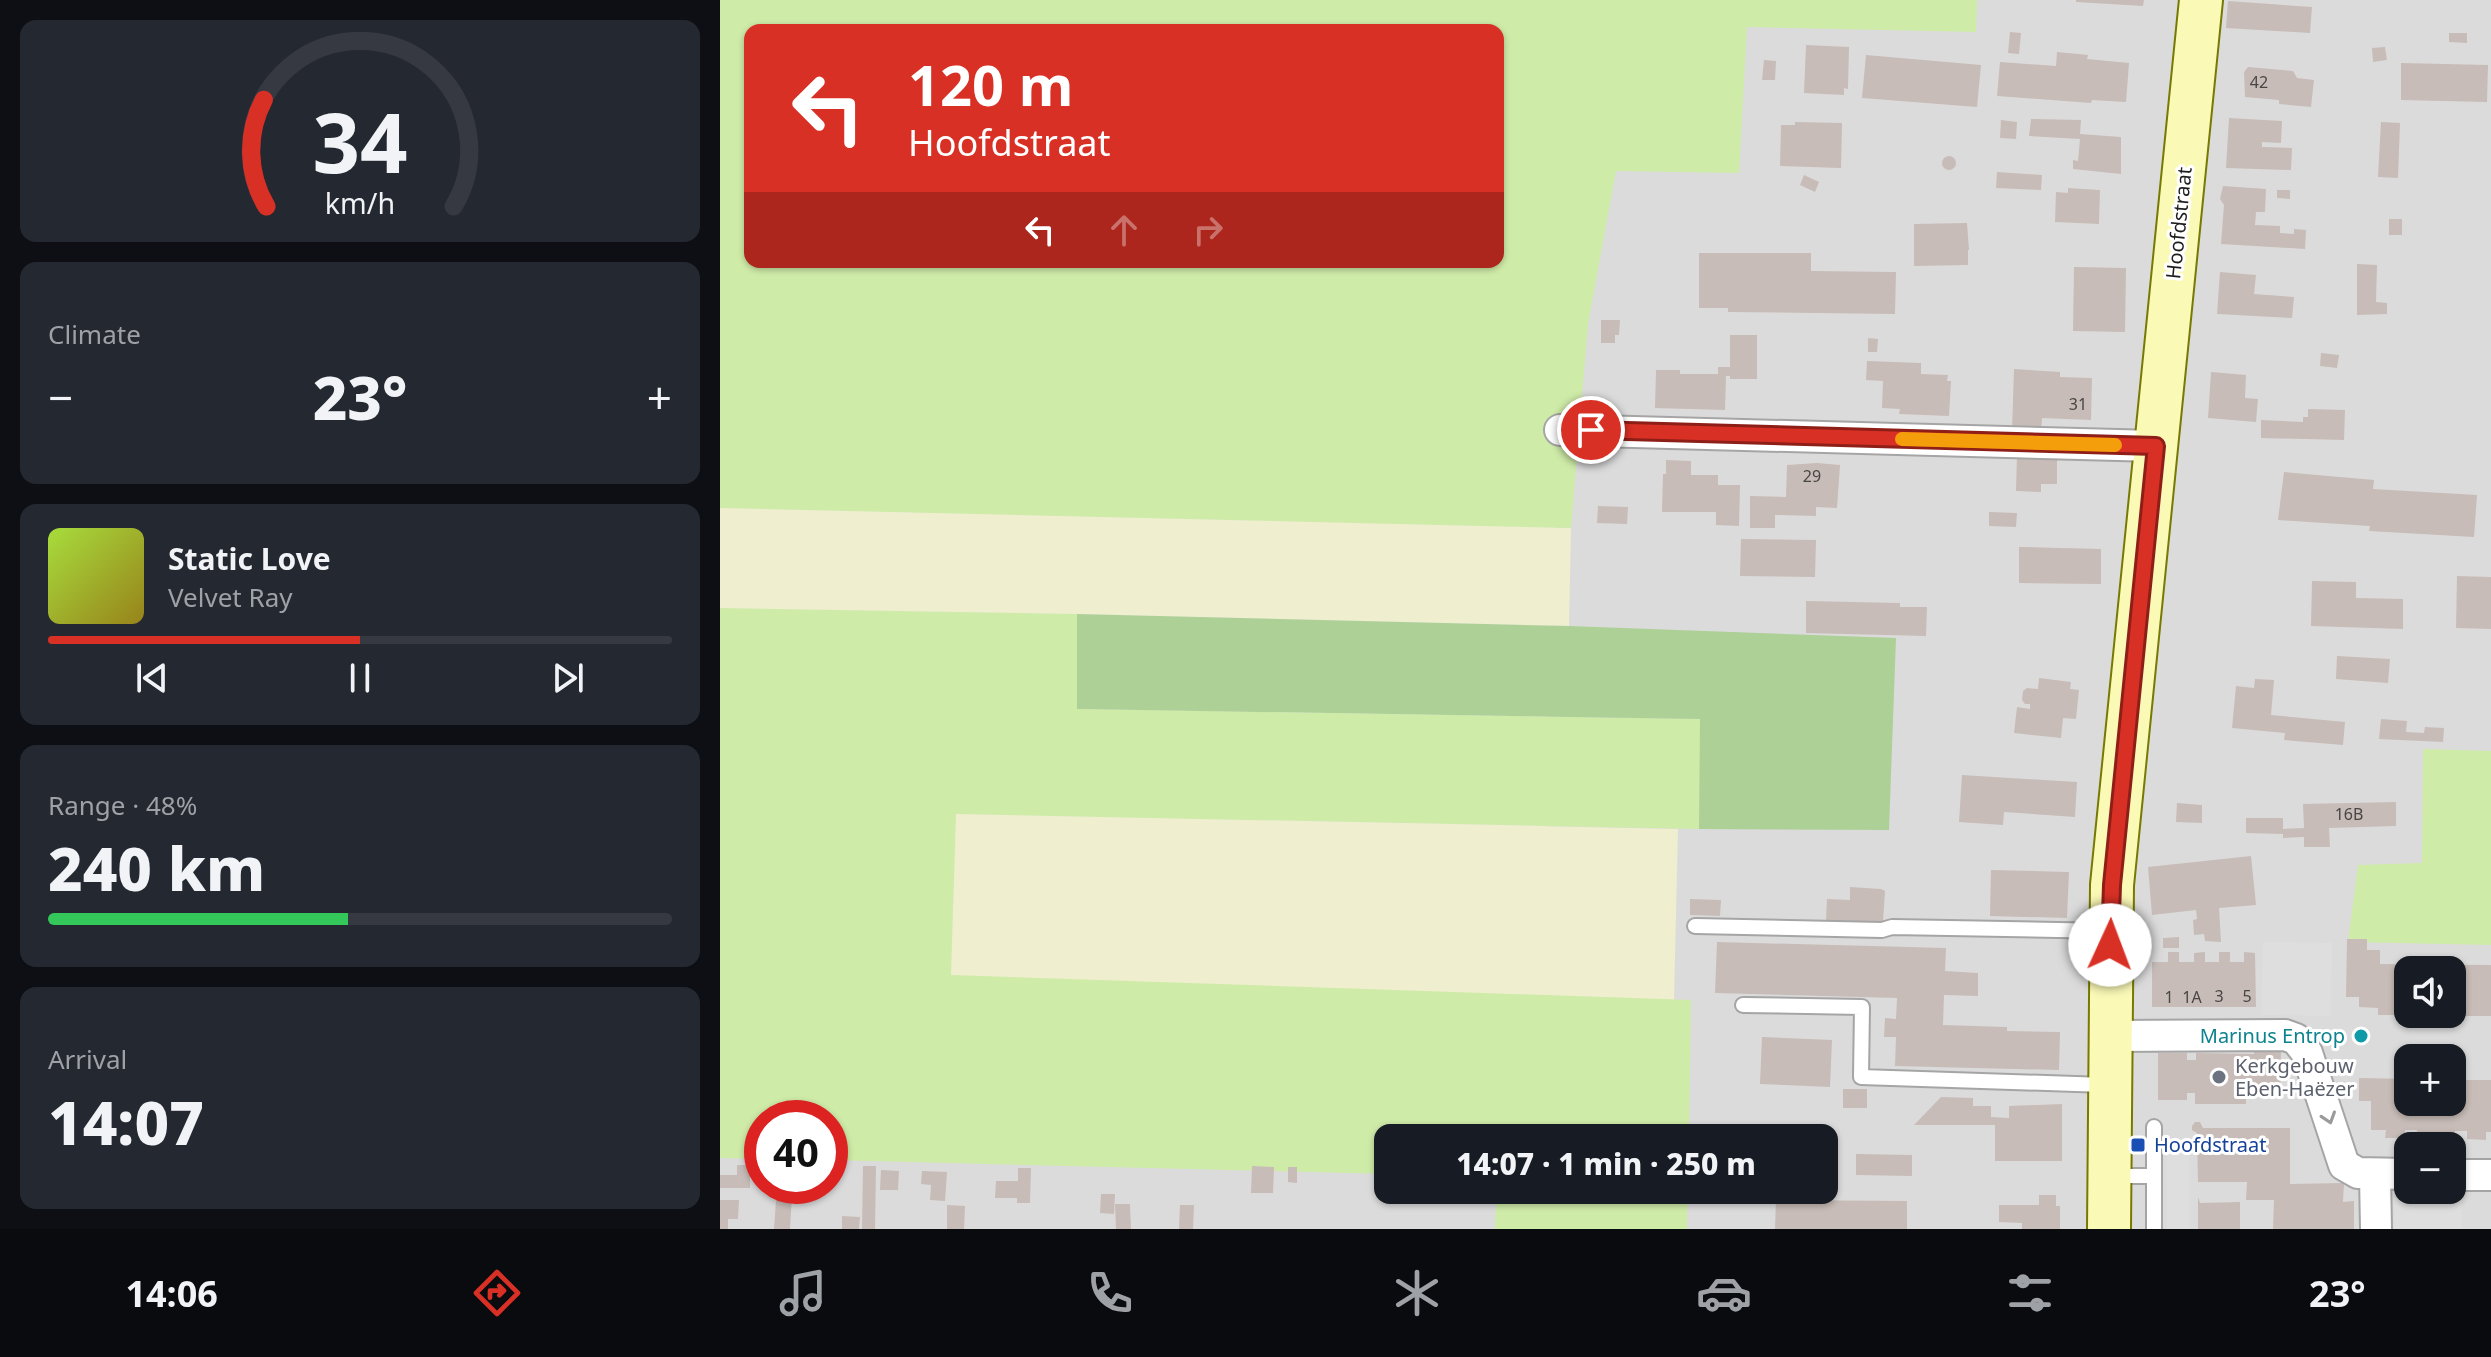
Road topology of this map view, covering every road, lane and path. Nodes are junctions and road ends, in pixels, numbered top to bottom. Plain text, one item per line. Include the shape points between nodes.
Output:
1 (2201, 0) edge
2 (1560, 430) dead end
3 (2156, 446) junction
4 (1695, 926) dead end
5 (2110, 931) junction
6 (1743, 1005) dead end
7 (2109, 1036) junction
8 (2109, 1086) junction
9 (2154, 1127) dead end
10 (2375, 1174) junction
11 (2394, 1174) edge
12 (2466, 1175) edge
13 (2491, 1175) edge
14 (2109, 1176) junction
15 (2154, 1176) junction
16 (2109, 1229) edge
17 (2154, 1229) edge
18 (2376, 1229) edge

1 - 3 street, Hoofdstraat
2 - 3 street
3 - 5 street, Hoofdstraat
4 - 5 lane
5 - 7 street, Hoofdstraat
6 - 8 lane via 1862,1007 1861,1077
7 - 8 street, Hoofdstraat
7 -> 10 street via 2296,1039 2307,1053 2344,1165
8 - 14 street, Hoofdstraat
9 - 15 lane
10 - 11 street
10 - 18 street
12 - 13 street
14 - 15 lane
14 - 16 street, Hoofdstraat
15 - 17 lane

